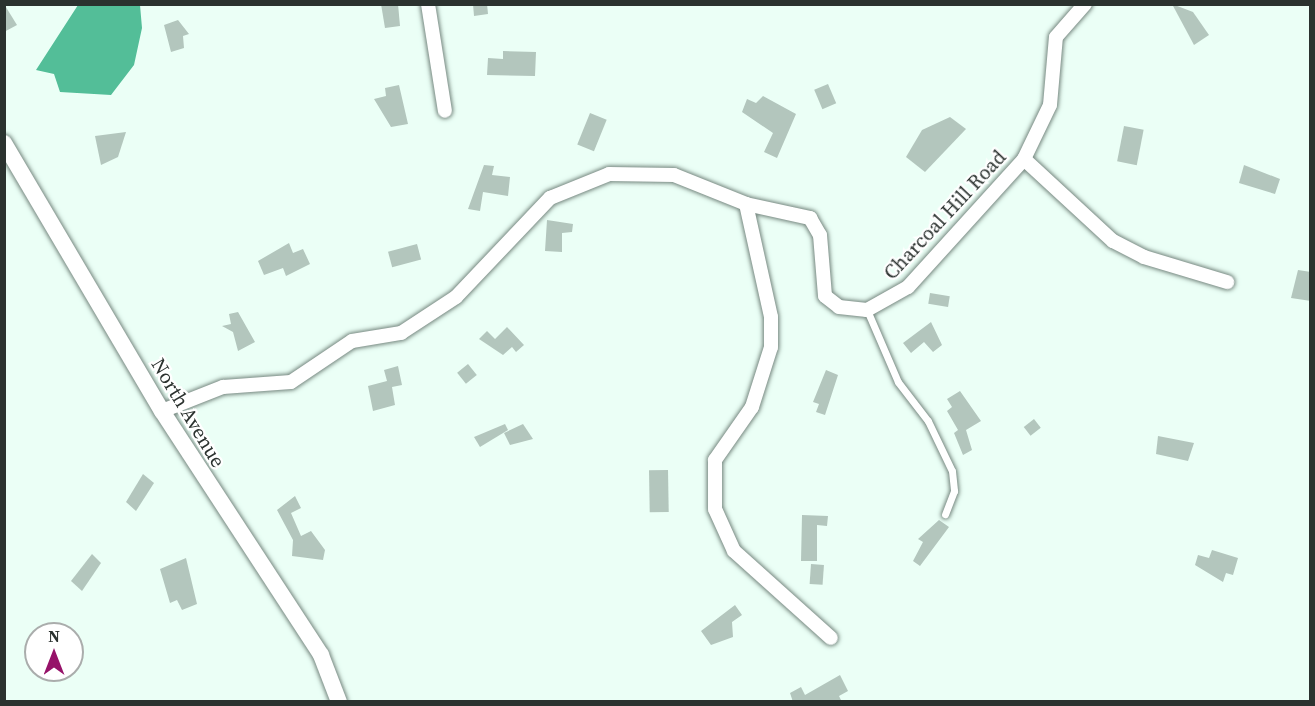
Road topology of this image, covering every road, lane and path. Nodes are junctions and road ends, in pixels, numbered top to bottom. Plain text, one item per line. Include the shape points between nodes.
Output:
1 (428, 4) edge
2 (1085, 4) edge
3 (445, 111) dead end
4 (4, 142) edge
5 (1024, 159) junction
6 (746, 204) junction
7 (1227, 282) dead end
8 (867, 310) junction
9 (162, 411) junction
10 (945, 514) dead end
11 (831, 639) dead end
12 (339, 702) edge

1 - 3 street
2 - 5 street, Charcoal Hill Road via 1056,37 1050,105
4 - 9 street, North Avenue
5 - 7 street via 1113,241 1144,257
5 - 8 street, Charcoal Hill Road via 908,287
6 - 8 street via 810,218 820,235 825,296 839,307
6 - 9 street via 675,175 632,172 594,177 550,198 456,297 401,333 352,341 291,382 223,387
6 - 11 street via 771,317 771,347 752,407 715,460 715,509 734,551
8 - 10 lane via 898,382 928,421 952,471 954,491
9 - 12 street, North Avenue via 316,648

